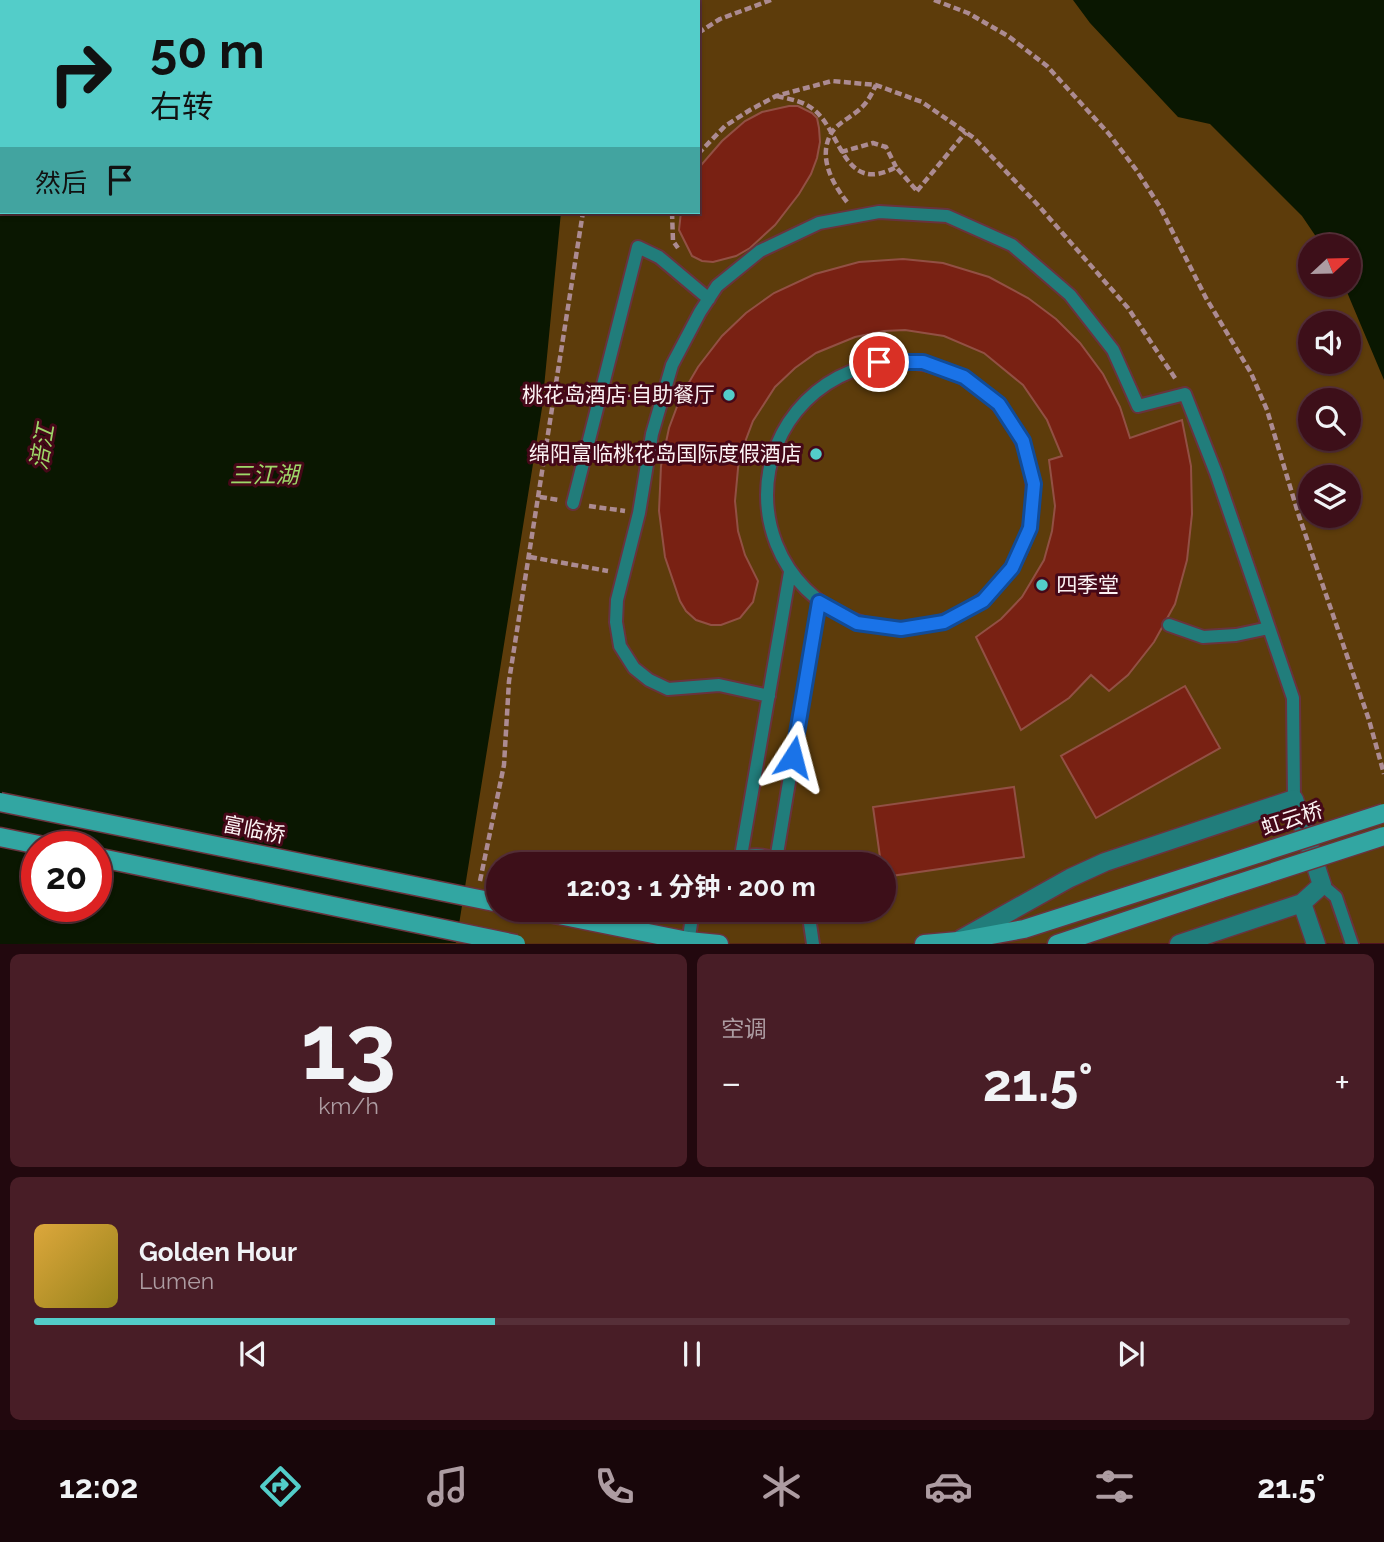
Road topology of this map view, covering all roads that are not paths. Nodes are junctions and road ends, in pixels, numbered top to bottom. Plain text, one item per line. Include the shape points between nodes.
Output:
1 (709, 299) junction
2 (573, 503) dead end
3 (790, 572) junction
4 (819, 602) junction
5 (1169, 625) dead end
6 (1269, 628) junction
7 (769, 696) junction
8 (1294, 799) junction
9 (0, 802) edge
10 (1384, 813) edge
11 (1384, 836) edge
12 (0, 837) edge
13 (21, 841) edge
14 (742, 852) edge
15 (781, 852) edge
16 (112, 860) edge
17 (1322, 885) junction
18 (486, 900) edge
19 (1302, 904) junction
20 (592, 922) edge
21 (691, 922) edge
22 (810, 922) edge
23 (958, 941) junction
24 (688, 942) edge
25 (516, 943) edge
26 (719, 943) edge
27 (813, 943) edge
28 (924, 943) edge
29 (1057, 943) edge
30 (1178, 943) edge
31 (1315, 943) edge
32 (1352, 943) edge

1 - 2 lane via 659,257 638,247
1 - 6 lane via 760,251 819,223 858,215 947,216 1012,245 1070,295 1113,350 1138,405 1185,394
1 - 7 lane via 672,365 652,434 616,622 620,646 634,668 649,680 668,689 719,685
3 - 4 lane
3 - 4 lane via 769,525 766,480 778,438 802,402 837,375 879,362 923,362 964,377 999,404 1023,441 1034,484 1030,528 1012,568 983,601 944,622 901,629 857,623
3 - 7 lane
4 - 15 lane
5 - 6 lane via 1203,637
6 - 8 lane via 1293,698
7 - 14 lane
8 - 17 street
8 - 23 street via 1069,877
9 - 18 main road, 富临桥, bridge
10 - 23 main road, 虹云桥, bridge via 1024,929
11 - 29 main road, bridge
12 - 13 main road
16 - 25 main road, bridge
17 - 19 street
17 - 32 lane via 1336,897
19 - 30 street
19 - 31 street
20 - 24 main road
21 - 24 lane
22 - 27 lane
23 - 28 main road, 虹云桥
24 - 26 main road

